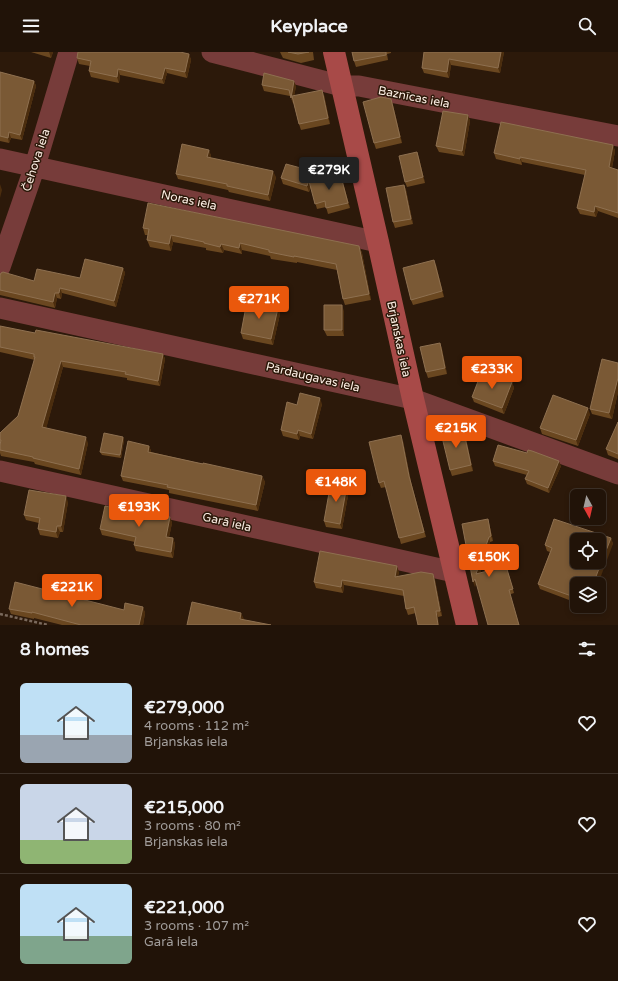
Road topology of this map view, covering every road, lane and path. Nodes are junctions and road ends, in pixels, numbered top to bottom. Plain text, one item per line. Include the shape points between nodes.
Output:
1 (69, 52) edge
2 (212, 52) edge
3 (334, 52) edge
4 (342, 86) junction
5 (618, 136) edge
6 (0, 159) edge
7 (35, 166) junction
8 (378, 242) junction
9 (0, 267) edge
10 (0, 308) edge
11 (413, 399) junction
12 (0, 471) edge
13 (618, 474) edge
14 (454, 572) junction
15 (0, 614) edge
16 (48, 625) edge
17 (467, 625) edge

1 - 7 street, Čehova iela
2 - 4 street, Baznīcas iela
3 - 4 main road, Brjanskas iela
4 - 5 street, Baznīcas iela via 359,86
4 - 8 main road, Brjanskas iela
6 - 7 street, Noras iela
7 - 8 street, Noras iela
7 - 9 street, Čehova iela
8 - 11 main road, Brjanskas iela
10 - 11 street, Pārdaugavas iela
11 - 13 street, Pārdaugavas iela
11 - 14 main road, Brjanskas iela
12 - 14 street, Garā iela
14 - 17 main road, Brjanskas iela
15 - 16 path

